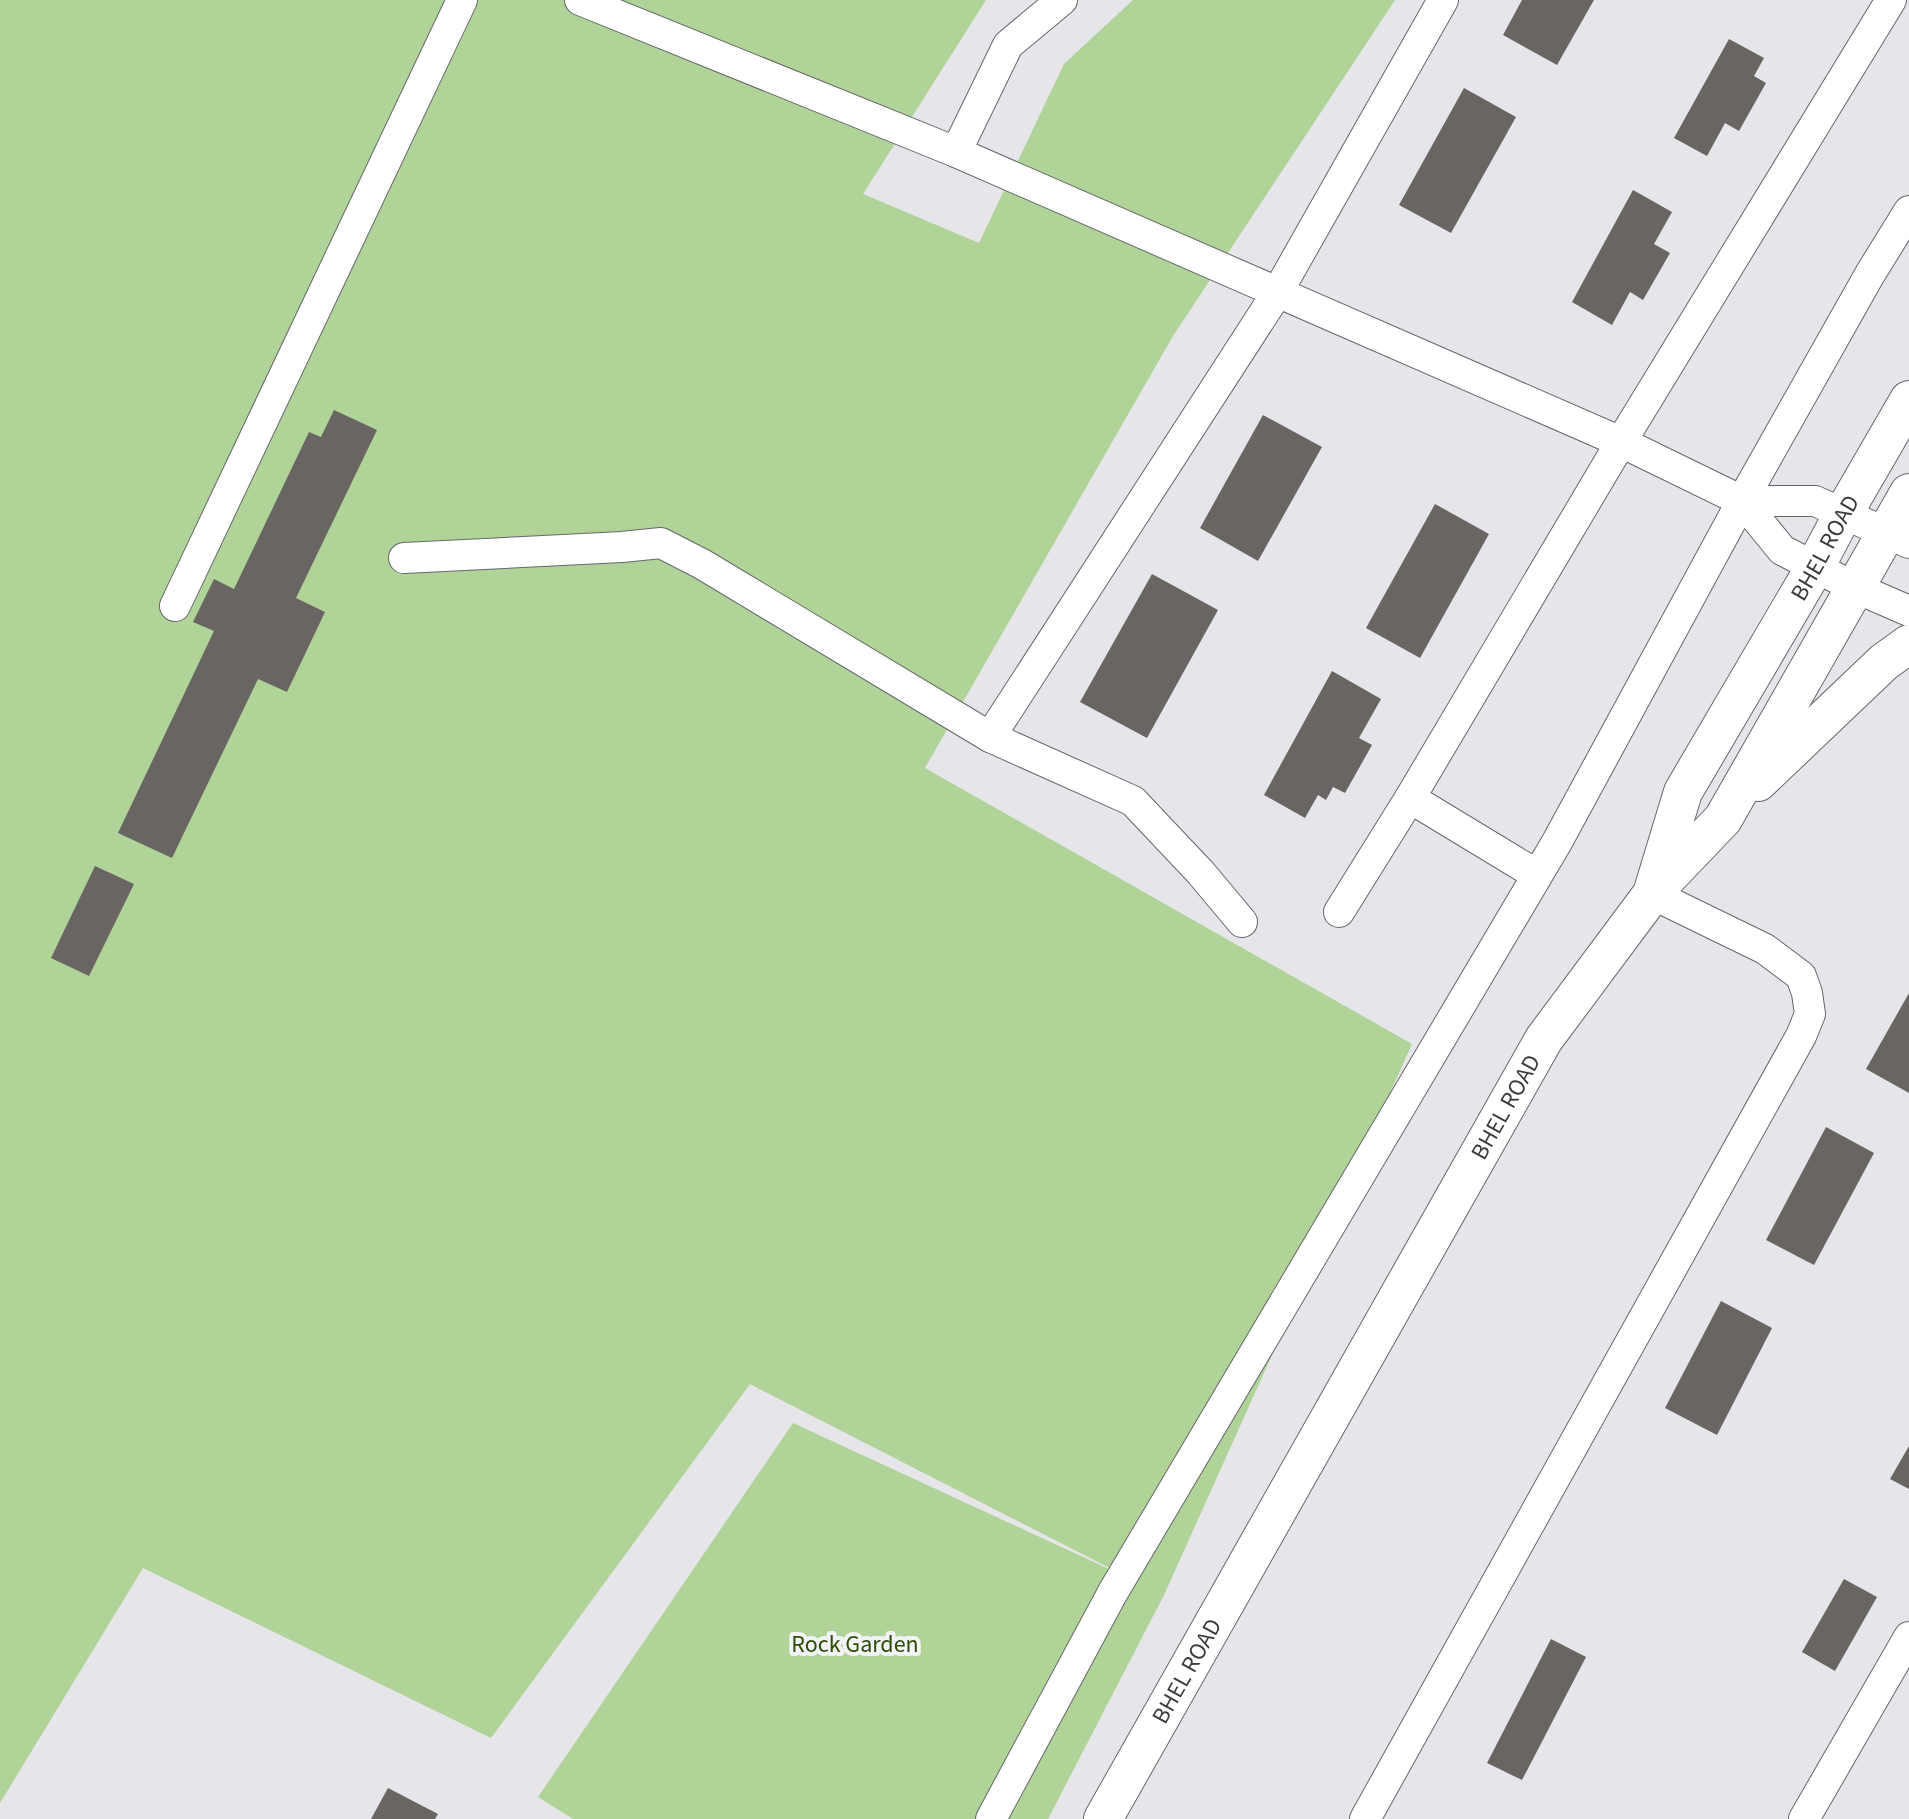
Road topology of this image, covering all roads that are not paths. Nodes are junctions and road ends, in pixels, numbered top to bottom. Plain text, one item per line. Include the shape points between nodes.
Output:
1 (462, 0) edge
2 (580, 0) edge
3 (1062, 0) edge
4 (1443, 0) edge
5 (1891, 0) edge
6 (956, 152) junction
7 (1909, 211) edge
8 (1277, 293) junction
9 (1909, 400) edge
10 (1621, 442) junction
11 (1909, 493) edge
12 (1742, 501) junction
13 (1843, 514) junction
14 (1898, 538) edge
15 (404, 558) dead end
16 (1815, 567) junction
17 (1856, 588) junction
18 (175, 606) dead end
19 (1909, 611) edge
20 (1909, 644) edge
21 (990, 737) junction
22 (1410, 798) junction
23 (1723, 819) junction
24 (1537, 875) junction
25 (1652, 894) junction
26 (1339, 912) dead end
27 (1242, 922) dead end
28 (1909, 1637) edge
29 (991, 1819) edge
30 (1103, 1819) edge
31 (1365, 1819) edge
32 (1804, 1819) edge

1 - 18 street
2 - 6 street
3 - 6 street via 1008,45
4 - 8 street
5 - 10 street
6 - 8 street
7 - 12 street
8 - 10 street
8 - 21 street
9 - 13 street, BHEL ROAD
10 - 12 street
10 - 22 street
11 - 14 street
12 - 13 street via 1815,501
12 - 16 street via 1782,550
12 - 24 street
13 - 14 street
13 - 16 street, BHEL ROAD
14 - 17 street
15 - 21 street via 661,543
16 - 17 street
16 - 25 street, BHEL ROAD via 1683,792
17 - 19 street
17 - 23 street
20 - 23 street via 1884,662
21 - 27 street via 1133,801
22 - 24 street
22 - 26 street
23 - 25 street
24 - 29 street via 1113,1592
25 - 30 street, BHEL ROAD via 1544,1039
25 - 31 street via 1784,961 1801,976 1810,1014
28 - 32 street

